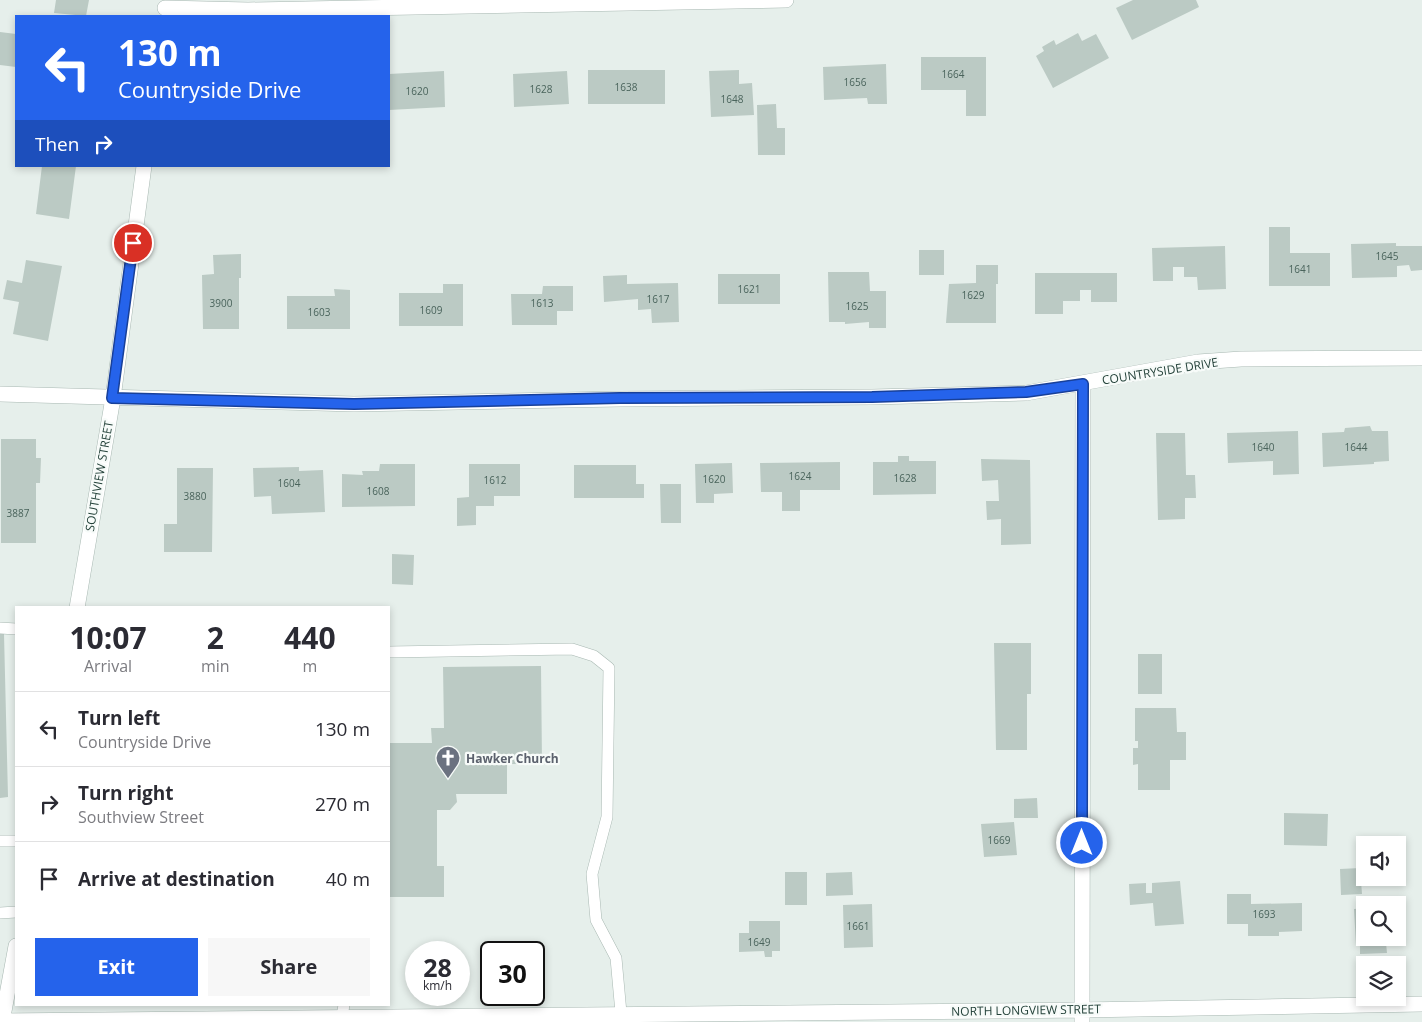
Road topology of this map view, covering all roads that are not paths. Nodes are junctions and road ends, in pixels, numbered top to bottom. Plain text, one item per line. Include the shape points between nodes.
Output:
1 (786, 0) edge
2 (165, 8) edge
3 (144, 167) edge
4 (1422, 358) edge
5 (1083, 384) junction
6 (0, 394) edge
7 (112, 398) junction
8 (77, 606) edge
9 (0, 628) edge
10 (15, 629) edge
11 (390, 652) edge
12 (0, 841) edge
13 (15, 841) edge
14 (0, 912) edge
15 (15, 912) edge
16 (15, 951) edge
17 (1422, 1004) edge
18 (343, 1011) edge
19 (621, 1013) junction
20 (1082, 1016) edge
21 (1, 1021) edge

1 - 2 street via 248,10
3 - 7 street, SOUTHVIEW STREET
4 - 5 street, COUNTRYSIDE DRIVE via 1198,362
5 - 7 street, COUNTRYSIDE DRIVE via 1026,392 872,397 354,404
5 - 20 street
6 - 7 street, COUNTRYSIDE DRIVE
7 - 8 street, SOUTHVIEW STREET
9 - 10 lane
11 - 19 lane via 572,649 594,656 609,668 607,817 592,874 596,920 616,958
12 - 13 lane
14 - 15 lane
16 - 21 street
17 - 20 street, NORTH LONGVIEW STREET
18 - 19 street, NORTH LONGVIEW STREET
18 - 21 street, NORTH LONGVIEW STREET
19 - 20 street, NORTH LONGVIEW STREET

